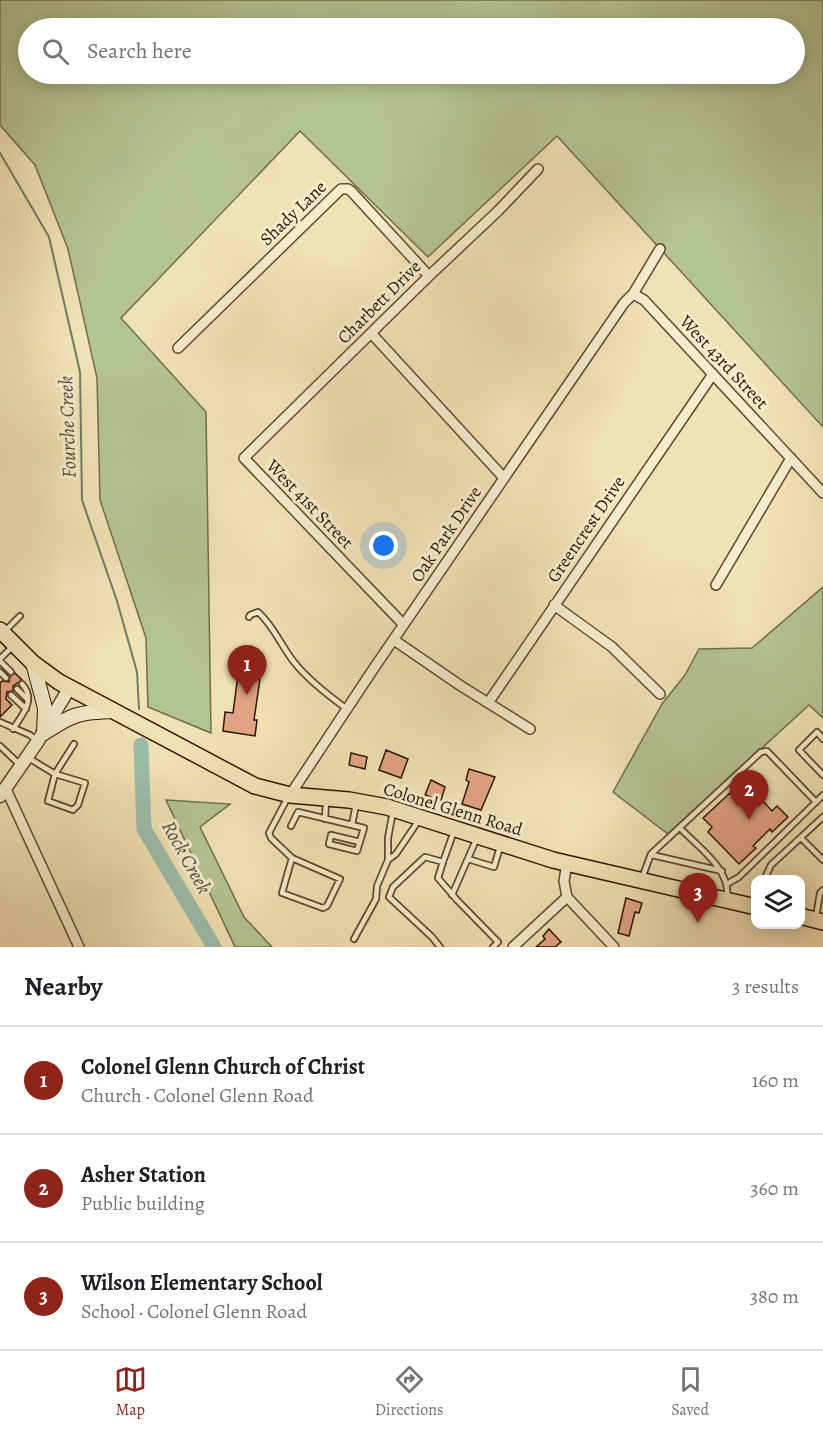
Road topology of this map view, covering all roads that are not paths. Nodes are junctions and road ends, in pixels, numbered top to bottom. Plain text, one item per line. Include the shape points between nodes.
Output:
1 (538, 169) dead end
2 (660, 249) dead end
3 (429, 276) junction
4 (633, 294) junction
5 (371, 333) junction
6 (178, 348) dead end
7 (712, 374) junction
8 (244, 458) joint
9 (791, 458) junction
10 (504, 478) junction
11 (823, 493) edge
12 (716, 585) dead end
13 (554, 605) junction
14 (20, 616) dead end
15 (249, 617) dead end
16 (404, 624) junction
17 (1, 631) edge
18 (394, 640) junction
19 (14, 645) junction
20 (0, 660) edge
21 (33, 663) junction
22 (0, 672) edge
23 (11, 672) dead end
24 (6, 678) dead end
25 (22, 684) dead end
26 (70, 687) junction
27 (17, 689) dead end
28 (660, 694) dead end
29 (11, 695) dead end
30 (28, 700) junction
31 (488, 702) junction
32 (26, 709) junction
33 (347, 709) junction
34 (114, 711) junction
35 (0, 722) edge
36 (13, 729) junction
37 (530, 729) dead end
38 (41, 737) junction
39 (823, 739) edge
40 (74, 744) dead end
41 (0, 746) edge
42 (24, 762) junction
43 (55, 774) junction
44 (823, 775) edge
45 (3, 792) edge
46 (295, 795) junction
47 (823, 795) edge
48 (326, 798) junction
49 (356, 802) junction
50 (816, 802) junction
51 (393, 808) junction
52 (298, 812) junction
53 (420, 818) junction
54 (823, 818) edge
55 (325, 819) junction
56 (352, 825) junction
57 (291, 826) dead end
58 (680, 828) junction
59 (455, 829) junction
60 (478, 837) junction
61 (801, 838) junction
62 (360, 842) junction
63 (500, 845) junction
64 (651, 854) junction
65 (292, 858) junction
66 (468, 859) junction
67 (388, 860) junction
68 (823, 860) edge
69 (443, 862) junction
70 (567, 863) junction
71 (722, 871) junction
72 (766, 875) edge
73 (642, 881) junction
74 (727, 884) junction
75 (823, 890) edge
76 (452, 895) junction
77 (567, 897) junction
78 (727, 901) junction
79 (751, 906) edge
80 (813, 919) edge
81 (354, 939) dead end
82 (436, 946) edge
83 (79, 947) edge
84 (493, 947) edge
85 (513, 947) edge
86 (615, 947) edge

1 - 3 street, Charbett Drive
2 - 4 street
3 - 5 street, Charbett Drive
3 - 6 street, Shady Lane via 351,191 341,189
4 - 7 street, West 43rd Street via 644,300
4 - 10 street, Oak Park Drive
5 - 8 street, Charbett Drive
5 - 10 street
7 - 9 street, West 43rd Street
7 - 13 street, Greencrest Drive
8 - 16 street, West 41st Street
9 - 11 street, West 43rd Street
9 - 12 street
10 - 16 street, Oak Park Drive
13 - 28 street via 612,647
13 - 31 street, Greencrest Drive
14 - 17 lane
15 - 33 lane via 258,612 265,618 311,681
16 - 18 street, Oak Park Drive
17 - 19 main road, Colonel Glenn Road
18 - 31 street
18 - 33 street, Oak Park Drive
19 - 20 lane
19 - 21 main road, Colonel Glenn Road
20 - 23 lane
21 - 26 main road, Colonel Glenn Road
21 - 38 main road via 45,708
22 - 24 lane
25 - 30 lane
26 - 34 main road, Colonel Glenn Road
26 - 38 street
27 - 30 lane
29 - 32 lane
30 - 32 lane
31 - 37 street
32 - 36 lane
33 - 46 street, Oak Park Drive
34 - 38 main road via 82,712
34 - 46 main road, Colonel Glenn Road via 255,786
35 - 36 lane
36 - 38 lane
38 - 42 street
39 - 44 lane via 817,732 799,750
40 - 43 lane
41 - 42 lane
42 - 43 lane
42 - 45 street
43 - 43 lane via 48,801 73,810 85,783
45 - 83 street
46 - 48 main road, Colonel Glenn Road
46 - 52 lane
46 - 65 lane via 269,832
47 - 50 lane
48 - 49 main road, Colonel Glenn Road
48 - 55 lane
49 - 51 main road, Colonel Glenn Road
49 - 56 lane
50 - 58 lane via 767,751 761,752
50 - 74 lane
51 - 53 main road, Colonel Glenn Road
51 - 67 lane
52 - 55 lane
52 - 57 lane
53 - 59 main road, Colonel Glenn Road
53 - 67 lane
54 - 61 lane
55 - 56 lane
56 - 62 lane via 364,828
58 - 64 lane
58 - 71 lane
59 - 60 main road, Colonel Glenn Road
59 - 69 lane
60 - 63 main road, Colonel Glenn Road
60 - 66 lane
61 - 68 lane
61 - 72 lane via 771,865
62 - 62 lane via 357,852 329,844 331,835
63 - 66 lane via 494,867
63 - 70 main road, Colonel Glenn Road
64 - 71 lane
64 - 73 lane
65 - 65 lane via 340,879 327,906 323,908 282,893
66 - 76 lane
67 - 81 lane via 376,899
69 - 76 lane via 438,878
69 - 82 lane via 425,857 393,887 389,897
70 - 73 main road, Colonel Glenn Road
70 - 77 street
71 - 74 lane
73 - 78 main road, Colonel Glenn Road
74 - 78 lane
75 - 80 lane
76 - 84 lane via 498,942
77 - 85 street
77 - 86 street
78 - 79 main road, Colonel Glenn Road

